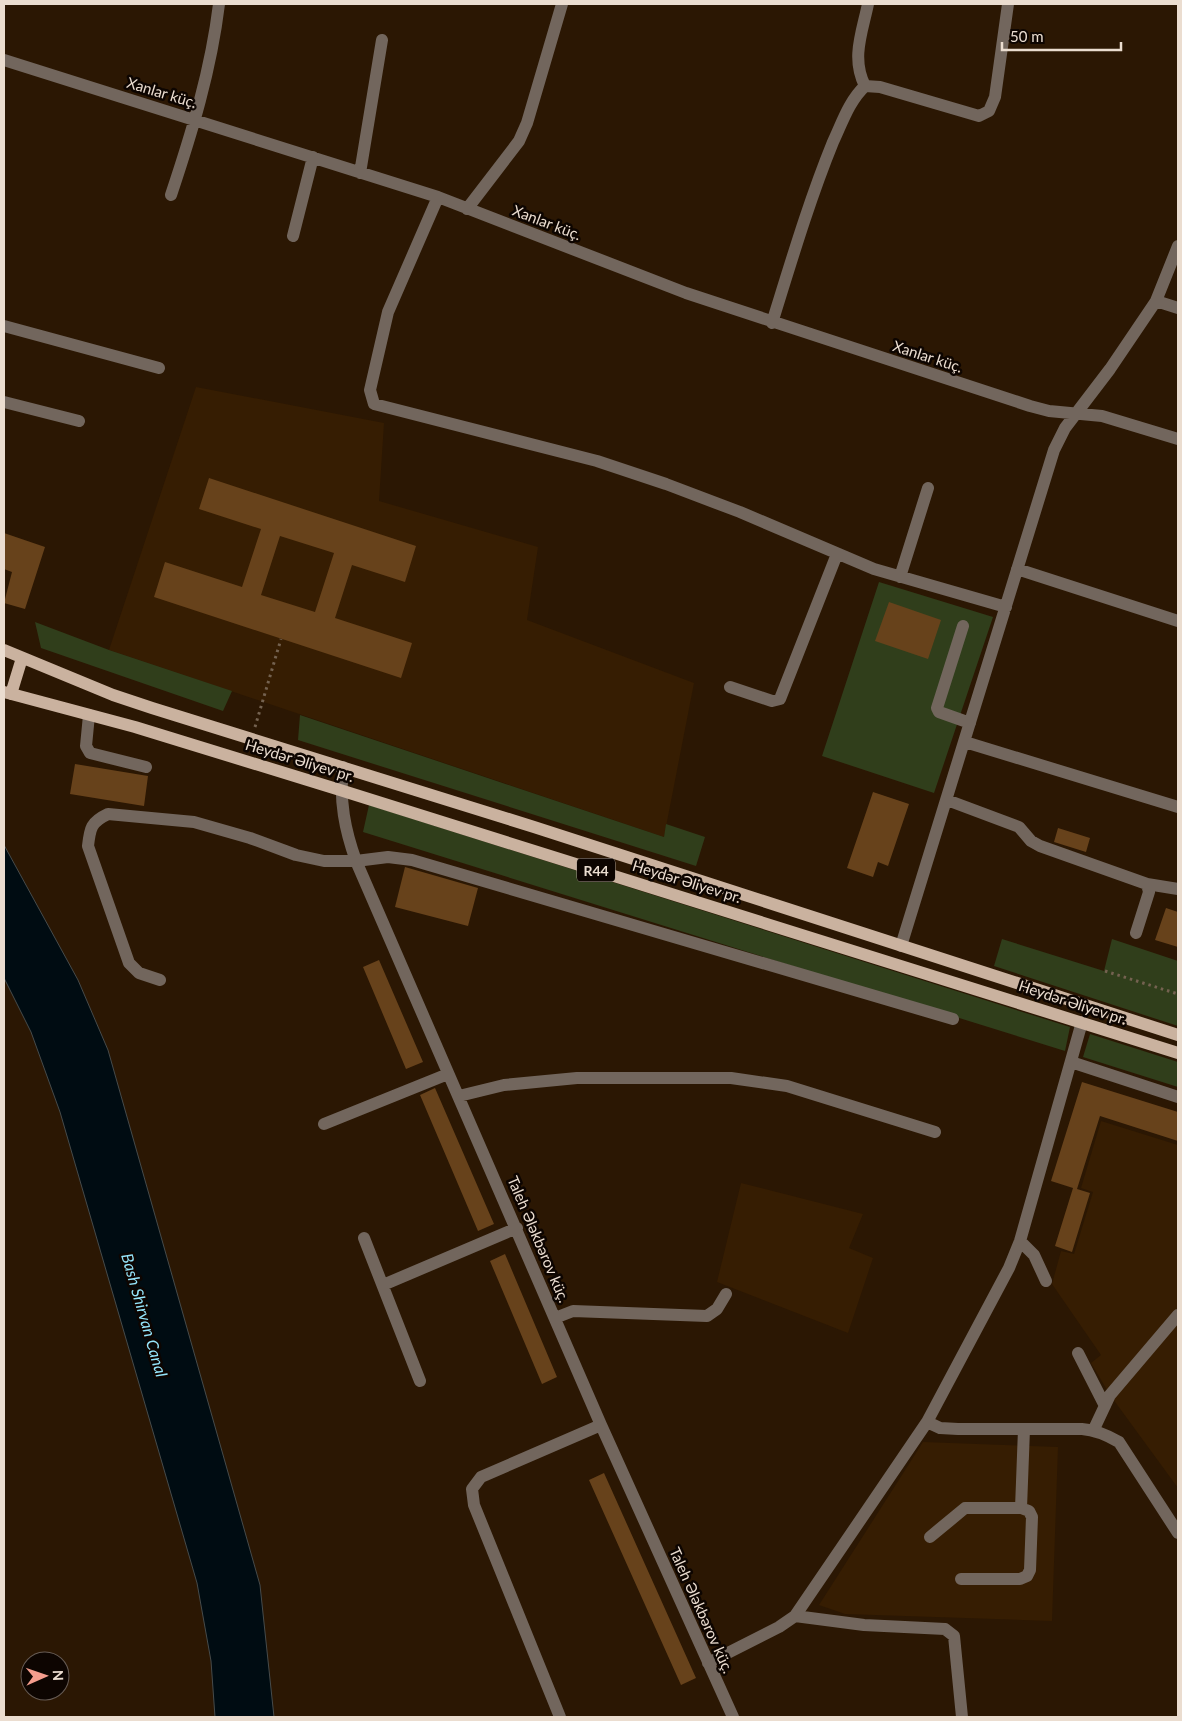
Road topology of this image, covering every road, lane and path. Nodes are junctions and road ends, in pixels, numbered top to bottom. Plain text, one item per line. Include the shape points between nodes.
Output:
1 (219, 4) edge
2 (562, 4) edge
3 (868, 4) edge
4 (1008, 4) edge
5 (382, 40) dead end
6 (4, 60) edge
7 (865, 86) junction
8 (196, 119) junction
9 (314, 157) junction
10 (360, 172) junction
11 (171, 195) dead end
12 (438, 197) junction
13 (468, 209) junction
14 (293, 236) dead end
15 (1178, 246) edge
16 (1156, 301) junction
17 (1178, 308) edge
18 (772, 323) junction
19 (4, 326) edge
20 (159, 368) dead end
21 (4, 402) edge
22 (1078, 414) junction
23 (79, 421) dead end
24 (1178, 439) edge
25 (928, 488) dead end
26 (837, 554) junction
27 (1017, 569) junction
28 (900, 577) junction
29 (1006, 607) junction
30 (1178, 621) edge
31 (963, 626) dead end
32 (282, 639) dead end
33 (4, 650) edge
34 (22, 658) junction
35 (730, 687) dead end
36 (8, 693) edge
37 (89, 715) junction
38 (970, 723) junction
39 (252, 739) junction
40 (965, 742) junction
41 (146, 767) dead end
42 (343, 768) junction
43 (340, 790) junction
44 (947, 800) junction
45 (1178, 807) edge
46 (356, 861) junction
47 (1147, 884) junction
48 (1178, 889) edge
49 (1136, 933) dead end
50 (901, 946) junction
51 (1105, 971) dead end
52 (160, 980) dead end
53 (1178, 994) edge
54 (953, 1019) dead end
55 (1082, 1022) junction
56 (1178, 1035) edge
57 (1178, 1053) edge
58 (1071, 1062) junction
59 (448, 1074) junction
60 (459, 1096) junction
61 (1178, 1097) edge
62 (324, 1124) dead end
63 (935, 1132) dead end
64 (517, 1228) junction
65 (364, 1238) dead end
66 (1020, 1241) junction
67 (1046, 1281) dead end
68 (383, 1285) junction
69 (726, 1294) dead end
70 (1178, 1315) edge
71 (555, 1318) junction
72 (1078, 1354) dead end
73 (420, 1381) dead end
74 (1105, 1406) junction
75 (927, 1422) junction
76 (601, 1425) junction
77 (1024, 1429) junction
78 (1094, 1430) junction
79 (1021, 1508) junction
80 (1178, 1533) edge
81 (930, 1537) dead end
82 (961, 1579) dead end
83 (795, 1616) junction
84 (708, 1663) junction
85 (560, 1717) edge
86 (733, 1717) edge
87 (962, 1717) edge

1 - 8 street via 214,45
2 - 13 street via 528,123 519,141
3 - 7 street via 858,51 858,72
4 - 7 street via 996,97 989,110 979,116 880,86
5 - 10 street
6 - 8 street, Xanlar küç.
7 - 18 street via 856,94 844,117 820,175
8 - 9 street, Xanlar küç.
8 - 11 street
9 - 10 street, Xanlar küç.
9 - 14 street
10 - 12 street, Xanlar küç.
12 - 13 street, Xanlar küç.
12 - 26 street via 388,312 370,390 374,404 596,462 666,484
13 - 18 street, Xanlar küç. via 686,294
15 - 16 street
16 - 17 street
16 - 22 street
18 - 22 street, Xanlar küç. via 1030,406
19 - 20 street
21 - 23 street
22 - 24 street, Xanlar küç. via 1102,416
22 - 27 street via 1065,428 1054,450
25 - 28 street
26 - 28 street
26 - 35 street via 780,699 772,701
27 - 29 street
27 - 30 street
28 - 29 street
29 - 38 street
31 - 38 street via 937,708 939,712
32 - 39 path
33 - 34 main road, Heydər Əliyev pr.
34 - 36 main road
34 - 39 main road, Heydər Əliyev pr. / R44 via 113,695
36 - 37 main road, Heydər Əliyev pr. / R44
37 - 41 street via 86,746 90,753
37 - 43 main road, Heydər Əliyev pr. / R44
38 - 40 street
39 - 42 main road, Heydər Əliyev pr. / R44
40 - 44 street
40 - 45 street
42 - 43 street, Taleh Ələkbərov küç.
42 - 50 main road, Heydər Əliyev pr. / R44
43 - 46 street, Taleh Ələkbərov küç. via 343,815
43 - 55 main road, Heydər Əliyev pr. / R44
44 - 47 street via 1019,826 1031,841 1040,846
44 - 50 street
46 - 52 street via 324,861 296,855 194,822 123,814 108,814 96,819 88,846 129,963 139,973
46 - 54 street via 388,857 412,860
46 - 59 street, Taleh Ələkbərov küç.
47 - 48 street
47 - 49 street via 1149,892
50 - 56 main road, Heydər Əliyev pr. / R44
51 - 53 path
55 - 57 main road, Heydər Əliyev pr. / R44
55 - 58 street
58 - 61 street
58 - 66 street
59 - 60 street, Taleh Ələkbərov küç.
59 - 62 street
60 - 63 street via 504,1085 577,1078 731,1078 787,1086
60 - 64 street, Taleh Ələkbərov küç.
64 - 68 street
64 - 71 street, Taleh Ələkbərov küç.
65 - 68 street
66 - 67 street via 1034,1254
66 - 75 street via 1009,1268
68 - 73 street
69 - 71 street via 717,1309 707,1316 573,1312
70 - 74 street via 1110,1395
71 - 76 street, Taleh Ələkbərov küç.
72 - 74 street
74 - 78 street
75 - 77 street via 940,1428
75 - 83 street
76 - 84 street, Taleh Ələkbərov küç.
76 - 85 street via 481,1477 472,1489 474,1505
77 - 78 street
77 - 79 street
78 - 80 street via 1120,1442
79 - 81 street via 965,1508
79 - 82 street via 1029,1511 1032,1517 1027,1576 1020,1579
83 - 84 street
83 - 87 street via 864,1625 945,1629 954,1636
84 - 86 street, Taleh Ələkbərov küç.

